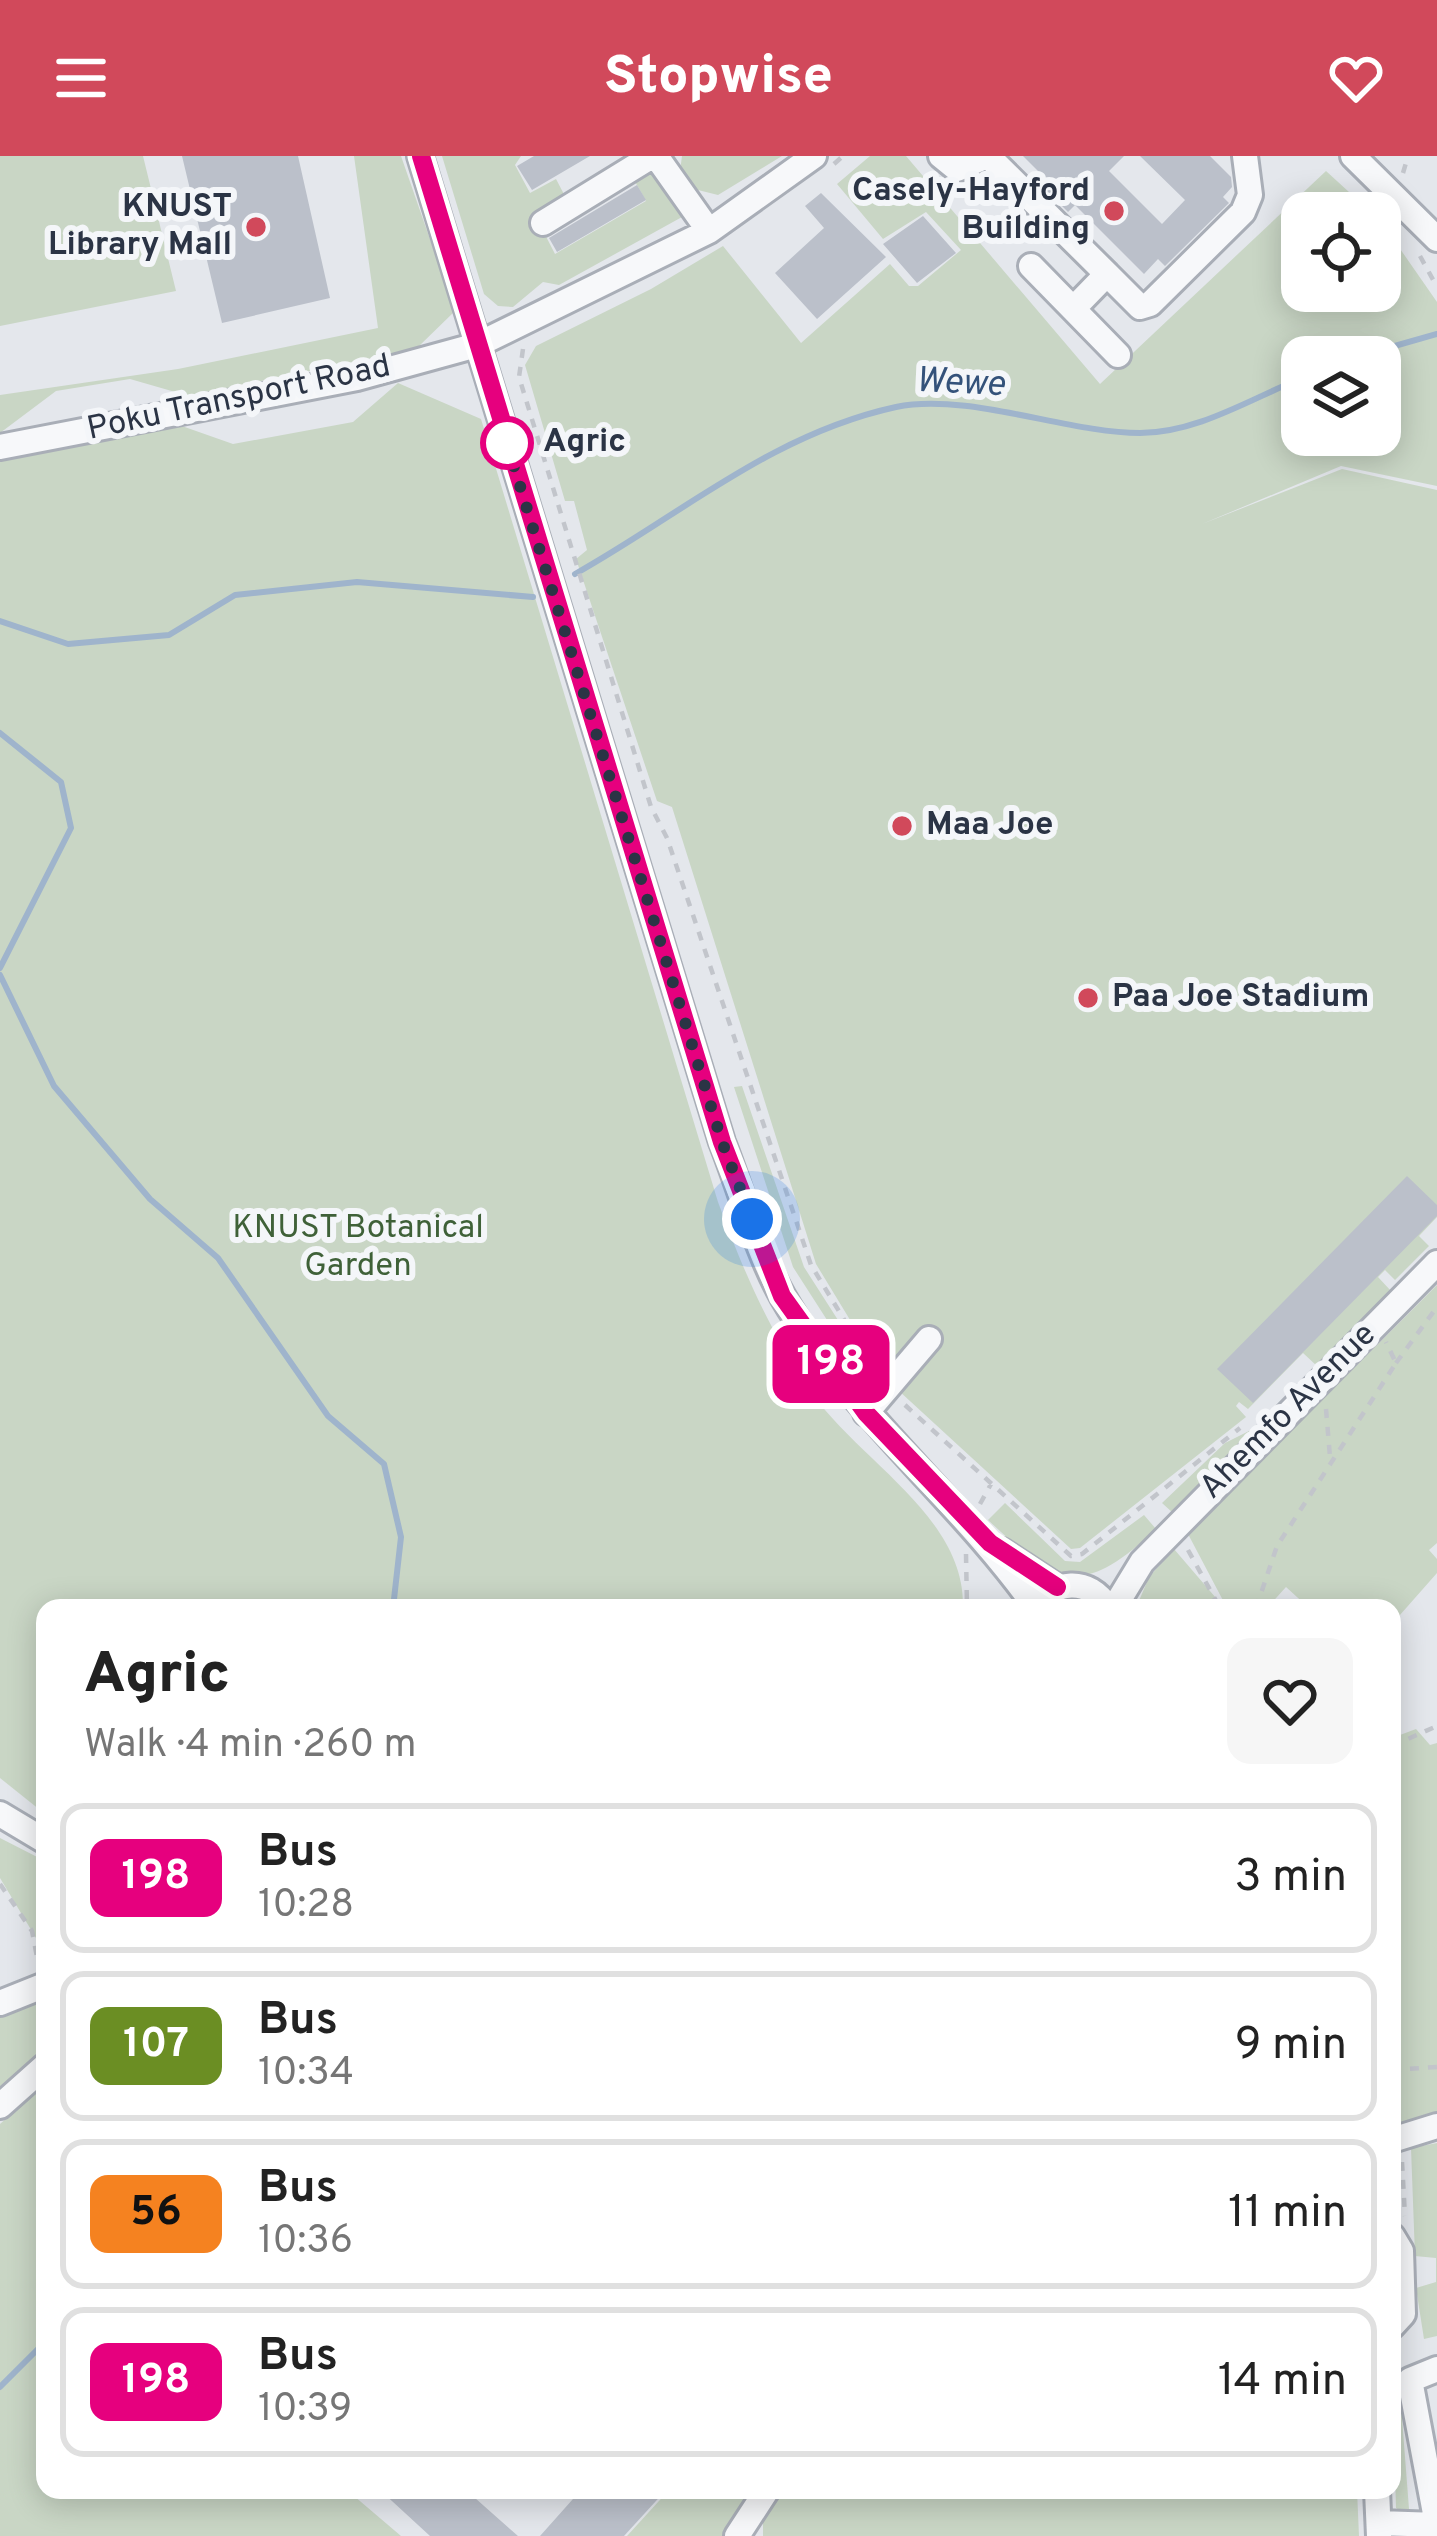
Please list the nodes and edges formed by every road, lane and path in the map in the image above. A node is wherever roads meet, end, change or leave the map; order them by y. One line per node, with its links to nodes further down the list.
1 (421, 156): 17 (street)
2 (654, 156): 10 (street); 11 (street)
3 (814, 156): 11 (street, Poku Transport Road)
4 (941, 156): 5 (street)
5 (987, 156): 14 (street)
6 (1245, 156): 14 (street)
7 (1353, 156): 12 (street)
8 (1408, 156): 9 (path)
9 (1403, 173)
10 (543, 223)
11 (709, 231): 16 (street, Poku Transport Road)
12 (1437, 238)
13 (1031, 266): 15 (street)
14 (1107, 274): 15 (street)
15 (1073, 309): 18 (street)
16 (521, 328): 17 (street, Poku Transport Road); 25 (path)
17 (477, 345): 19 (street, Poku Transport Road); 26 (street)
18 (1118, 355)
19 (0, 447)
20 (1437, 1263): 22 (street, Ahemfo Avenue)
21 (1437, 1307): 24 (path)
22 (1376, 1323): 24 (path); 28 (street, Ahemfo Avenue)
23 (929, 1339): 25 (street)
24 (1396, 1363): 36 (path)
25 (887, 1389): 26 (street); 27 (path)
26 (866, 1413): 29 (street)
27 (1249, 1424)
28 (1171, 1531): 34 (street, Ahemfo Avenue); 35 (path)
29 (990, 1543): 30 (street); 31 (street)
30 (1057, 1587): 32 (street); 33 (street)
31 (1028, 1599)
32 (1043, 1599)
33 (1095, 1599)
34 (1107, 1599)
35 (1215, 1599)
36 (1259, 1599)
37 (1437, 1726): 38 (path)
38 (1401, 1742)
39 (0, 1814): 40 (street)
40 (36, 1836)
41 (0, 1884): 42 (path)
42 (36, 1942)
43 (36, 1979): 44 (street)
44 (0, 2003)
45 (1437, 2067): 46 (path)
46 (1401, 2069)
47 (36, 2074): 48 (street)
48 (0, 2106)
49 (1437, 2126): 50 (street)
50 (1401, 2137)
51 (1401, 2251): 52 (street)
52 (1401, 2316)
53 (1437, 2369): 56 (street)
54 (761, 2499): 58 (street)
55 (1377, 2499): 57 (street)
56 (1437, 2524): 57 (street)
57 (1379, 2529)
58 (737, 2536)

